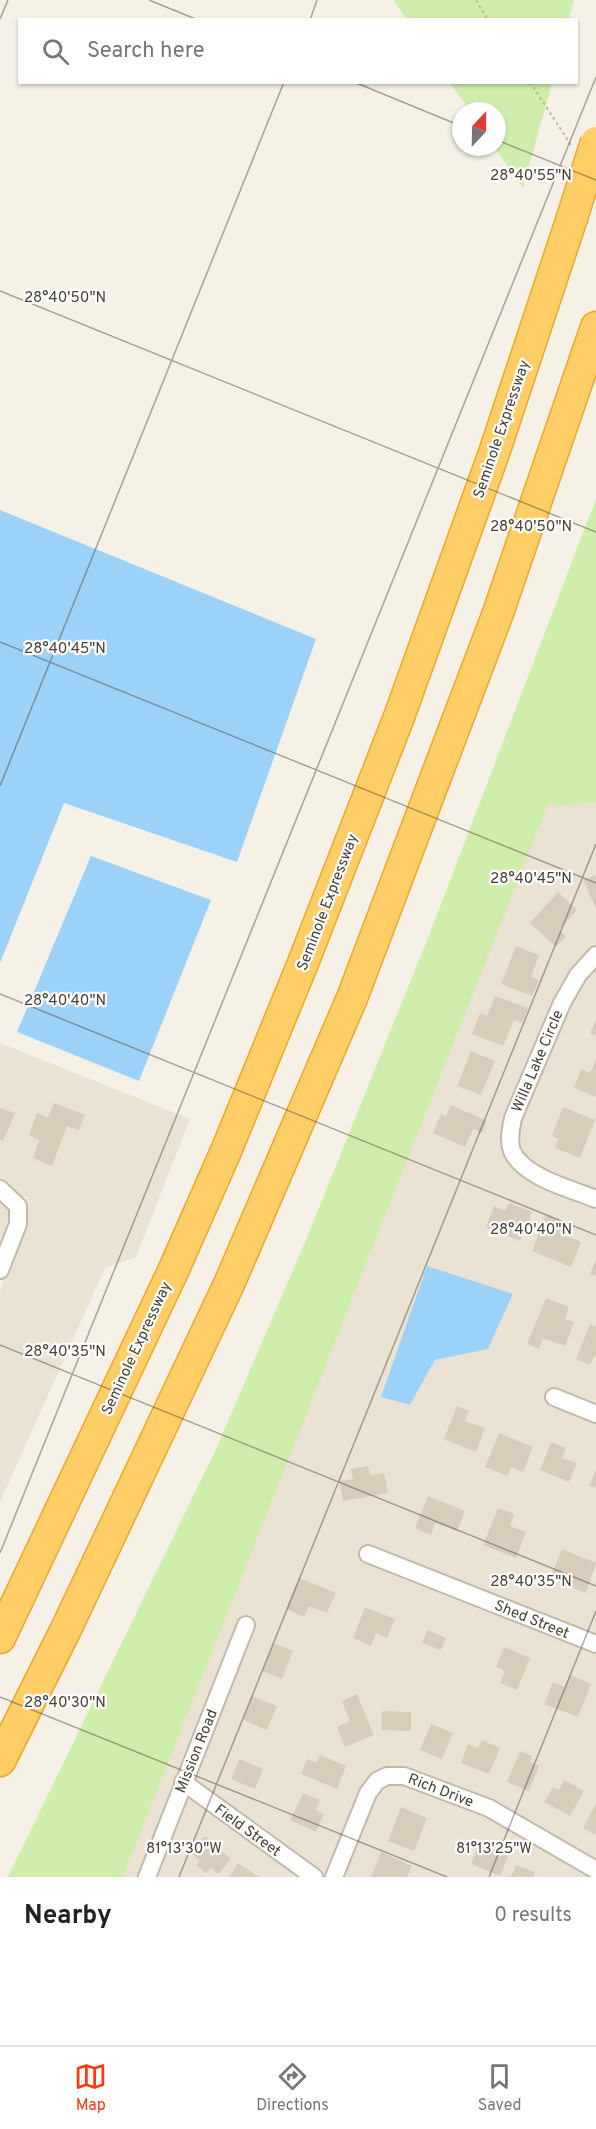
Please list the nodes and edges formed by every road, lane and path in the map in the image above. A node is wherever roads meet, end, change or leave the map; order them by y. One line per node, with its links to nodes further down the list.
1 (476, 0): 2 (path)
2 (487, 18)
3 (532, 84): 4 (path)
4 (584, 145): 14 (highway, Seminole Expressway, bridge)
5 (596, 327): 16 (highway)
6 (596, 955): 8 (street, Willa Lake Circle)
7 (0, 1189): 9 (street)
8 (596, 1199)
9 (0, 1270)
10 (554, 1397): 11 (street)
11 (596, 1414)
12 (368, 1554): 15 (street, Shed Street)
13 (246, 1625): 17 (street, Mission Road)
14 (0, 1638)
15 (596, 1644)
16 (0, 1761)
17 (183, 1782): 19 (street, Mission Road); 20 (street, Field Street)
18 (596, 1870): 21 (street, Rich Drive)
19 (147, 1877)
20 (314, 1877)
21 (334, 1877)

